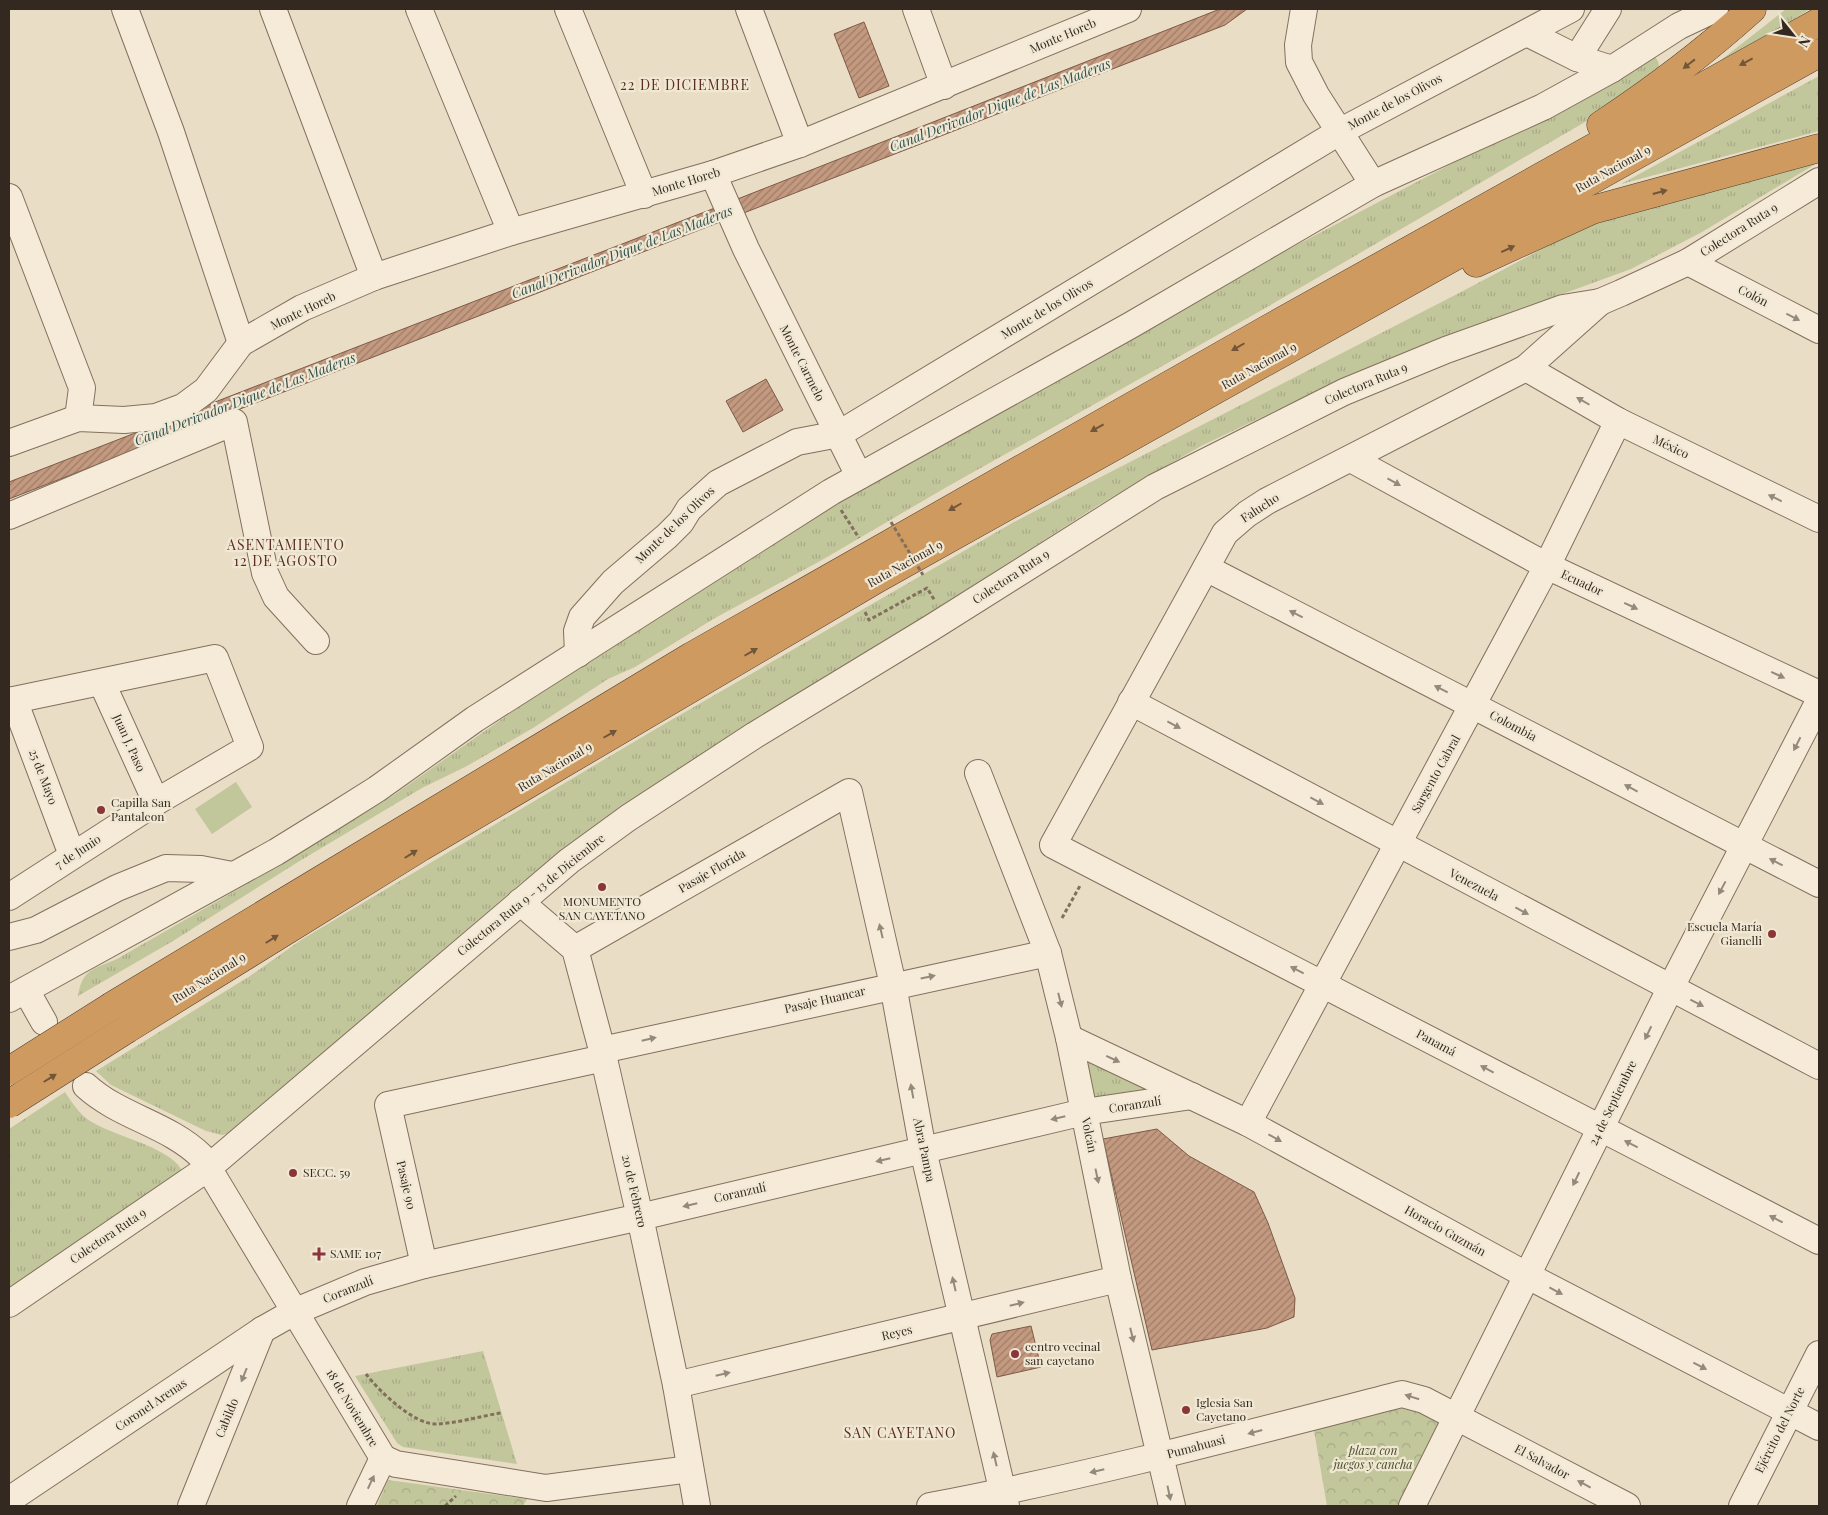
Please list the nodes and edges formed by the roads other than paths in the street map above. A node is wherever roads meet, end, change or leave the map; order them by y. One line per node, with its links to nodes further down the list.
1 (125, 9): 35 (street)
2 (273, 9): 30 (street)
3 (419, 9): 27 (street)
4 (568, 9): 25 (street)
5 (749, 9): 20 (street)
6 (916, 9): 18 (street)
7 (1304, 9): 19 (street)
8 (1571, 9): 14 (street, Monte de los Olivos)
9 (1608, 9): 16 (street)
10 (1713, 9): 17 (street)
11 (1752, 9): 32 (highway, one-way to 32)
12 (1119, 10): 18 (street, Monte Horeb)
13 (1819, 22): 32 (highway, Ruta Nacional 9, one-way to 32)
14 (1527, 33): 16 (street); 19 (street, Monte de los Olivos)
15 (1819, 53): 34 (highway, Ruta Nacional 9)
16 (1577, 58): 17 (street)
17 (1612, 69): 24 (street)
18 (944, 86): 20 (street, Monte Horeb)
19 (1338, 132): 24 (street); 39 (street, Monte de los Olivos)
20 (800, 144): 22 (street, Monte Horeb)
21 (1819, 148): 34 (highway, one-way to 21)
22 (713, 174): 25 (street, Monte Horeb); 39 (street, Monte Carmelo)
23 (1819, 181): 29 (street, Colectora Ruta 9)
24 (1373, 184): 42 (street)
25 (644, 195): 27 (street, Monte Horeb)
26 (9, 197): 28 (street)
27 (511, 232): 30 (street, Monte Horeb)
28 (18, 253): 37 (street)
29 (1688, 262): 31 (street, Colectora Ruta 9); 33 (street, Colón, one-way to 33)
30 (374, 277): 35 (street, Monte Horeb)
31 (1600, 302): 36 (street, Falucho); 47 (street, Colectora Ruta 9)
32 (1268, 329): 78 (highway, Ruta Nacional 9, one-way to 78, bridge)
33 (1819, 330)
34 (1304, 341): 81 (highway, Ruta Nacional 9, one-way to 34, bridge)
35 (241, 343): 37 (street)
36 (1526, 368): 38 (street, México, one-way to 36); 41 (street, Falucho)
37 (78, 418): 40 (street)
38 (1618, 422): 44 (street, México, one-way to 38); 45 (street, Sargento Cabral)
39 (839, 434): 42 (street, Monte Carmelo); 49 (street, Monte de los Olivos)
40 (9, 443)
41 (1352, 459): 45 (street, Ecuador, one-way to 45); 46 (street, Falucho)
42 (859, 476): 49 (street)
43 (9, 516): 48 (street)
44 (1819, 519)
45 (1547, 566): 51 (street, Ecuador, one-way to 51); 55 (street, Sargento Cabral)
46 (1206, 568): 54 (street, Falucho); 55 (street, Colombia, one-way to 46)
47 (931, 628): 66 (street, Colectora Ruta 9 - 13 de Diciembre)
48 (316, 641)
49 (578, 654): 63 (street)
50 (102, 683): 52 (street); 58 (street, Juan J. Paso); 58 (street, 7 de Junio)
51 (1819, 694)
52 (11, 700): 62 (street, 25 de Mayo)
53 (1819, 701): 61 (street, 24 de Septiembre, one-way to 61)
54 (1131, 702): 59 (street, Venezuela, one-way to 59); 60 (street, Falucho)
55 (1473, 705): 59 (street, Sargento Cabral); 61 (street, Colombia, one-way to 55)
56 (978, 773): 69 (street, Volcán)
57 (849, 792): 68 (street, Pasaje Florida); 71 (street, Abra Pampa, one-way to 57)
58 (156, 802): 62 (street, 7 de Junio)
59 (1397, 844): 70 (street, Sargento Cabral); 72 (street, Venezuela, one-way to 72)
60 (1053, 846): 70 (street, Panamá, one-way to 60)
61 (1744, 846): 64 (street, Colombia, one-way to 61); 72 (street, 24 de Septiembre, one-way to 72)
62 (72, 855): 65 (street, 7 de Junio)
63 (232, 875): 67 (street); 73 (street)
64 (1819, 884)
65 (9, 897)
66 (520, 902): 68 (street); 87 (street, Colectora Ruta 9 - 13 de Diciembre)
67 (9, 937)
68 (575, 949): 76 (street, 20 de Febrero)
69 (1048, 952): 71 (street, Pasaje Huancar, one-way to 69); 75 (street, Volcán, one-way to 75)
70 (1322, 983): 84 (street, Sargento Cabral); 85 (street, Panamá, one-way to 70)
71 (893, 985): 76 (street, Pasaje Huancar, one-way to 71); 86 (street, Abra Pampa, one-way to 71)
72 (1670, 989): 77 (street, Venezuela, one-way to 77); 85 (street, 24 de Septiembre, one-way to 85)
73 (18, 994): 74 (street)
74 (44, 1022)
75 (1069, 1038): 80 (street, Horacio Guzmán, one-way to 80); 83 (street, Volcán)
76 (603, 1054): 82 (street, Pasaje Huancar); 88 (street, 20 de Febrero)
77 (1819, 1066)
78 (9, 1071)
79 (86, 1086): 87 (street, 18 de Noviembre)
80 (1192, 1096): 83 (street, Coranzulí); 84 (street, Horacio Guzmán)
81 (9, 1104)
82 (388, 1105): 90 (street, Pasaje 90)
83 (1084, 1112): 86 (street, Coranzulí, one-way to 86); 92 (street, Volcán, one-way to 92)
84 (1248, 1123): 91 (street, Horacio Guzmán, one-way to 91)
85 (1600, 1128): 89 (street, Panamá, one-way to 85); 91 (street, 24 de Septiembre, one-way to 91)
86 (923, 1150): 88 (street, Coranzulí, one-way to 88); 95 (street, Abra Pampa, one-way to 86)
87 (208, 1168): 93 (street, Colectora Ruta 9); 94 (street, 18 de Noviembre)
88 (640, 1217): 90 (street, Coranzulí); 98 (street, 20 de Febrero)
89 (1819, 1241)
90 (424, 1265): 94 (street, Coranzulí)
91 (1528, 1276): 99 (street, Horacio Guzmán, one-way to 99); 100 (street, 24 de Septiembre)
92 (1118, 1279): 95 (street, Reyes, one-way to 92); 102 (street, Volcán, one-way to 102)
93 (9, 1304)
94 (294, 1312): 96 (street, Coronel Arenas); 103 (street, 18 de Noviembre)
95 (962, 1318): 98 (street, Reyes, one-way to 95); 107 (street, Abra Pampa, one-way to 95)
96 (262, 1330): 105 (street, Coronel Arenas); 110 (street, Cabildo, one-way to 110)
97 (1819, 1354): 99 (street, Ejército del Norte)
98 (676, 1385): 104 (street, 20 de Febrero)
99 (1790, 1412): 101 (street, Horacio Guzmán); 117 (street, Ejército del Norte)
100 (1456, 1417): 102 (street, Pumahuasi, one-way to 102); 115 (street, 24 de Septiembre); 116 (street, El Salvador, one-way to 100)
101 (1819, 1427)
102 (1161, 1456): 107 (street, Pumahuasi, one-way to 107); 114 (street, Volcán, one-way to 114)
103 (382, 1458): 106 (street, 18 de Noviembre); 111 (street, one-way to 103)
104 (690, 1470): 106 (street, 18 de Noviembre); 112 (street, 20 de Febrero)
105 (50, 1474): 108 (street, Coronel Arenas); 109 (street)
106 (542, 1497)
107 (1005, 1499): 113 (street, Pumahuasi)
108 (9, 1500)
109 (35, 1506)
110 (192, 1506)
111 (360, 1506)
112 (697, 1506)
113 (930, 1506)
114 (1172, 1506)
115 (1412, 1506)
116 (1627, 1506)
117 (1742, 1506)

